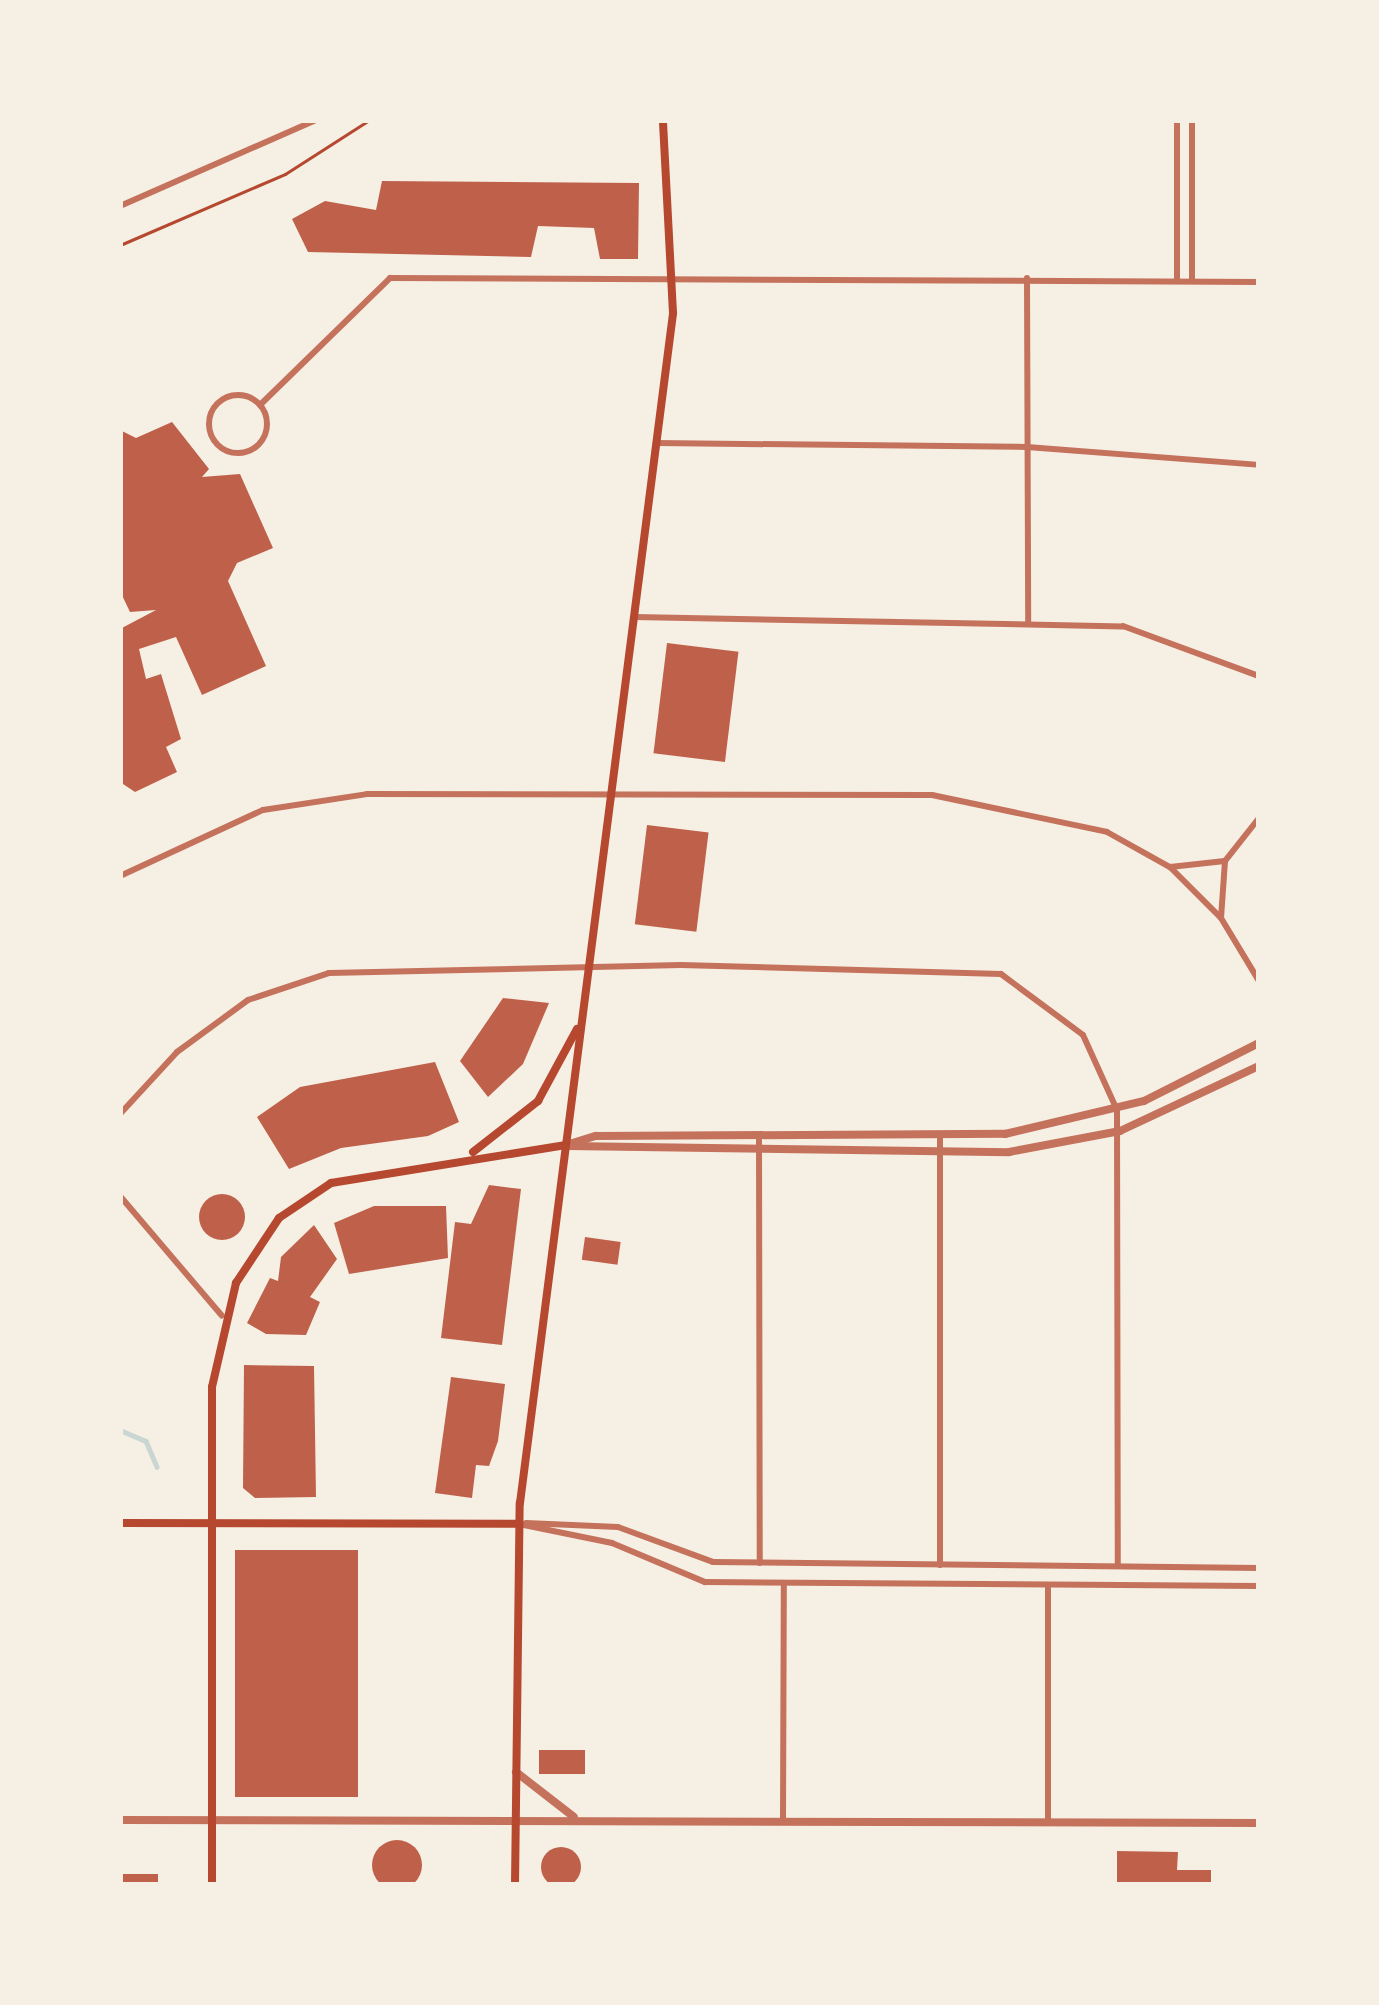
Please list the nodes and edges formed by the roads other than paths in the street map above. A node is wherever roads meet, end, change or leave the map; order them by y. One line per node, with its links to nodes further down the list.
1 (316, 120): 7 (street)
2 (663, 120): 8 (main road)
3 (1177, 120): 6 (street)
4 (1192, 120): 5 (street)
5 (1192, 132): 6 (street); 11 (street)
6 (1177, 134): 10 (street)
7 (120, 206)
8 (674, 274): 9 (street); 13 (street); 14 (main road)
9 (1027, 278): 10 (street); 15 (street)
10 (1177, 280): 11 (street)
11 (1192, 281): 12 (street)
12 (1259, 282)
13 (260, 405): 13 (street)
14 (656, 443): 15 (street); 17 (main road)
15 (1027, 447): 16 (street); 18 (street)
16 (1259, 465)
17 (634, 617): 18 (street); 20 (main road)
18 (1028, 621): 19 (street)
19 (1259, 676)
20 (612, 791): 23 (street); 24 (street); 26 (main road)
21 (1259, 818): 22 (street)
22 (1225, 861): 23 (street); 25 (street)
23 (1170, 867): 25 (street)
24 (120, 876)
25 (1221, 919): 27 (street)
26 (588, 965): 28 (main road); 31 (street); 32 (street)
27 (1259, 982)
28 (582, 1016): 36 (main road); 39 (main road)
29 (1259, 1043): 31 (street)
30 (1259, 1066): 33 (street)
31 (1117, 1110): 33 (street); 35 (street)
32 (120, 1114)
33 (1120, 1132): 38 (street); 47 (street)
34 (760, 1136): 35 (street); 36 (street); 37 (street)
35 (940, 1137): 38 (street)
36 (566, 1145): 37 (street); 39 (main road); 44 (main road)
37 (759, 1154): 38 (street); 45 (street)
38 (940, 1156): 46 (street)
39 (466, 1157): 41 (main road)
40 (120, 1196): 41 (street)
41 (223, 1316): 43 (main road)
42 (120, 1523): 43 (main road)
43 (212, 1524): 44 (main road); 53 (main road)
44 (519, 1524): 45 (street); 49 (street); 52 (main road)
45 (760, 1563): 46 (street)
46 (940, 1565): 47 (street)
47 (1118, 1566): 48 (street)
48 (1259, 1568)
49 (784, 1584): 50 (street); 57 (street)
50 (1048, 1585): 51 (street); 58 (street)
51 (1259, 1586)
52 (515, 1772): 55 (main road); 56 (street)
53 (212, 1819): 54 (street); 55 (street); 60 (main road)
54 (120, 1820)
55 (515, 1820): 56 (street); 61 (main road)
56 (581, 1820): 57 (street)
57 (783, 1821): 58 (street)
58 (1048, 1822): 59 (street)
59 (1259, 1823)
60 (212, 1885)
61 (515, 1885)

